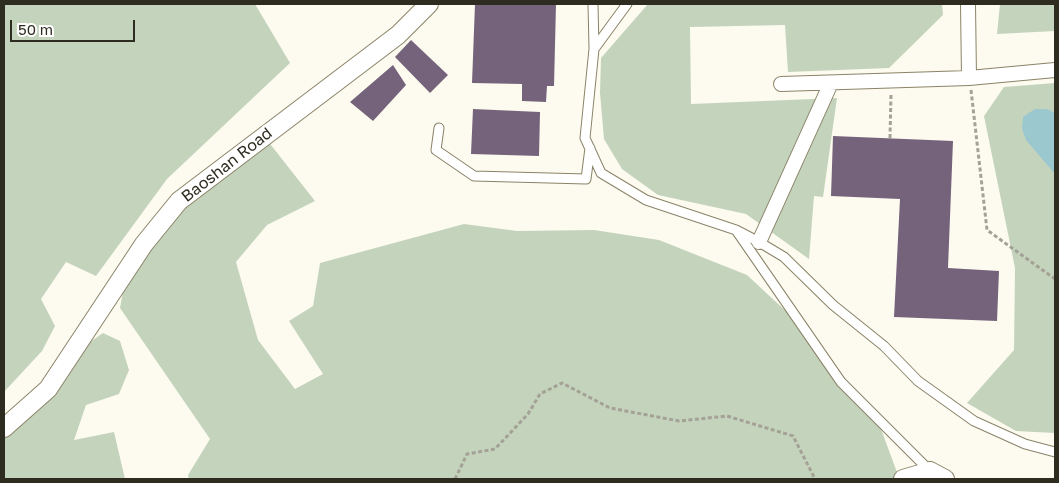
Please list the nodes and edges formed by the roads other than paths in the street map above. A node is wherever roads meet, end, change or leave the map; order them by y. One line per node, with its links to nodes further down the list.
1 (429, 4): 14 (street, Baoshan Road)
2 (593, 4): 5 (lane)
3 (627, 4): 5 (lane)
4 (968, 4): 7 (street)
5 (594, 49): 11 (lane)
6 (1055, 70): 7 (street)
7 (969, 78): 8 (street)
8 (831, 83): 9 (street); 13 (street)
9 (781, 84)
10 (438, 128): 11 (lane)
11 (590, 148): 12 (lane)
12 (736, 230): 13 (lane); 16 (lane)
13 (759, 242): 15 (lane)
14 (4, 428)
15 (1055, 452)
16 (934, 476): 17 (street)
17 (903, 479)

